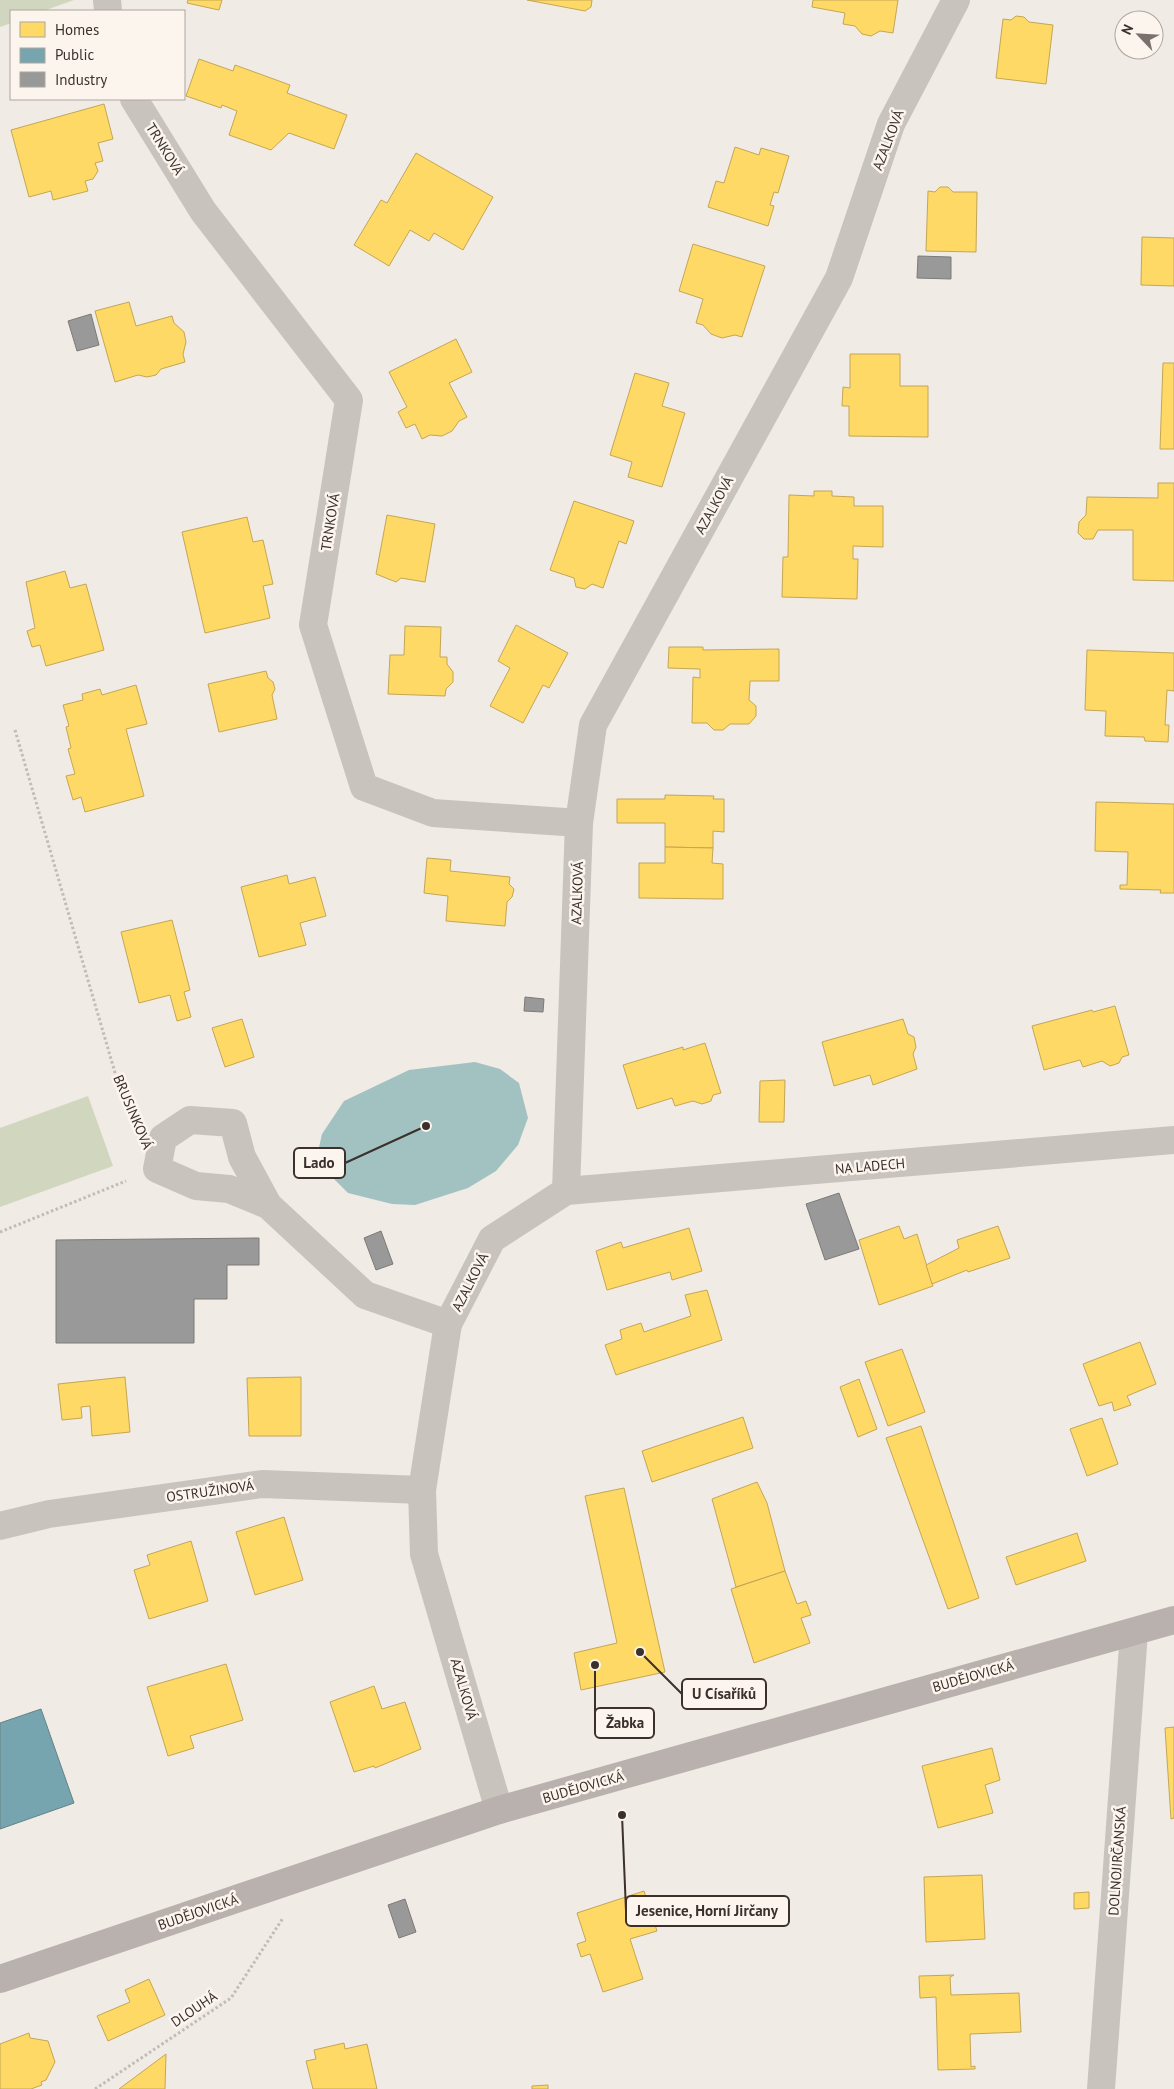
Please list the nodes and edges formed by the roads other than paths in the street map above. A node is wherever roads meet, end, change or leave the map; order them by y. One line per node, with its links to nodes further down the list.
1 (956, 0): 3 (street, AZALKOVÁ)
2 (135, 100): 3 (street, TRNKOVÁ)
3 (579, 823): 5 (street, AZALKOVÁ)
4 (1174, 1140): 5 (street, NA LADECH)
5 (566, 1191): 7 (street, AZALKOVÁ)
6 (268, 1205): 6 (street); 7 (street)
7 (448, 1324): 8 (street, AZALKOVÁ)
8 (422, 1490): 9 (street, OSTRUŽINOVÁ); 12 (street, AZALKOVÁ)
9 (0, 1526)
10 (1174, 1620): 11 (main road, BUDĚJOVICKÁ)
11 (1134, 1632): 12 (main road, BUDĚJOVICKÁ); 14 (street, DOLNOJIRČANSKÁ)
12 (499, 1810): 13 (main road, BUDĚJOVICKÁ)
13 (0, 1979)
14 (1101, 2089)

